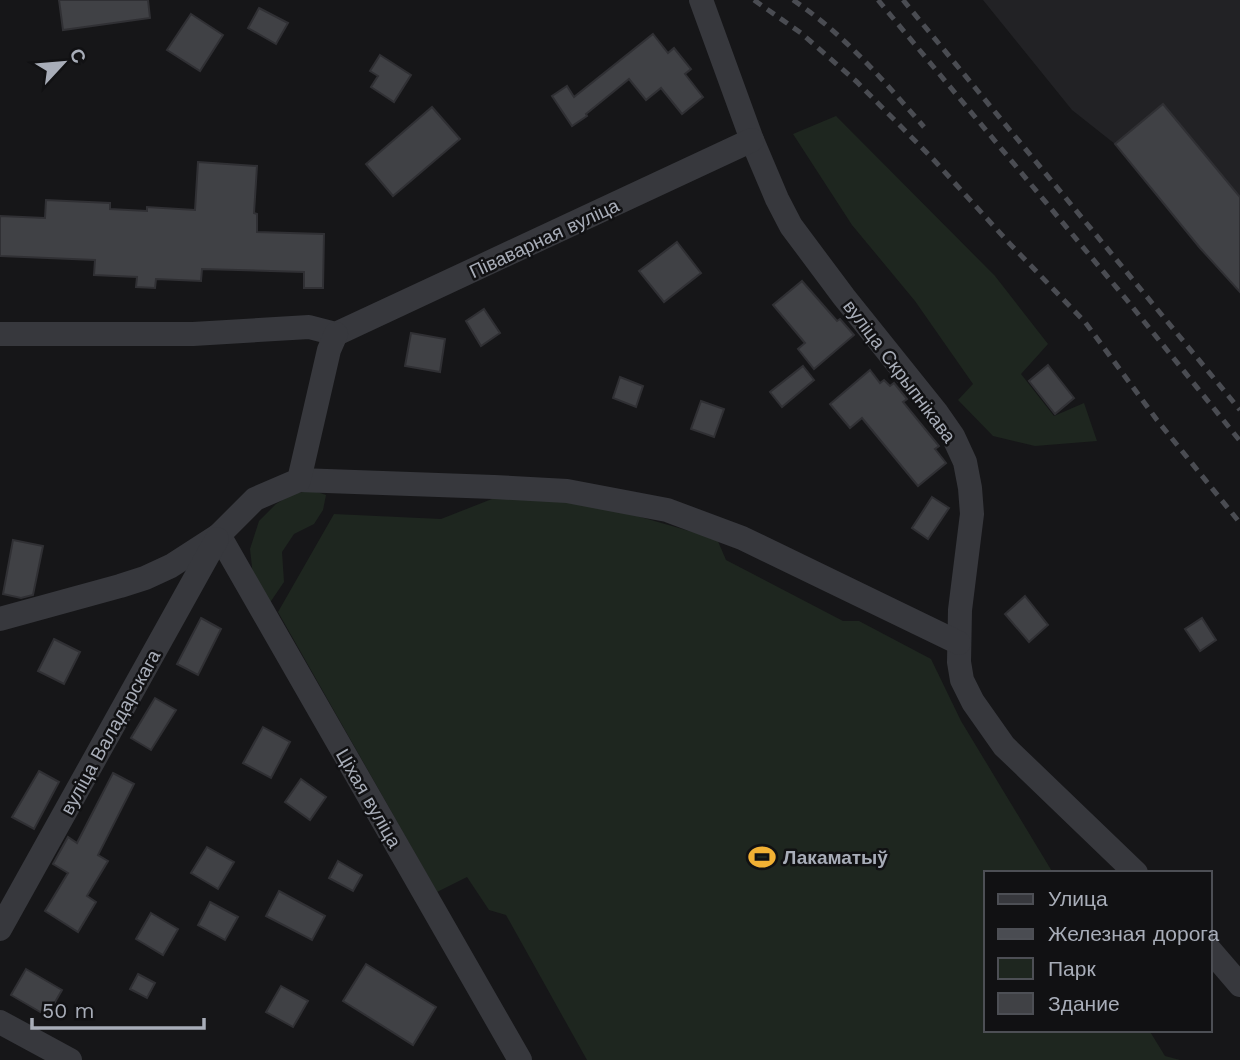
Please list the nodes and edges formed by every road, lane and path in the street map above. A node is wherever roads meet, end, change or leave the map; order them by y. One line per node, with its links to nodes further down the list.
1 (701, 0): 2 (street, вуліца Скрыпнікава)
2 (752, 140): 4 (street, Піваварная вуліца); 8 (street, вуліца Скрыпнікава)
3 (0, 334): 4 (street)
4 (336, 334): 5 (street)
5 (299, 480): 6 (street); 8 (street)
6 (219, 535): 7 (street); 10 (street, вуліца Валадарскага); 15 (street, Ціхая вуліца)
7 (0, 619)
8 (959, 643): 9 (street, вуліца Скрыпнікава)
9 (1134, 871)
10 (0, 929)
11 (1212, 952): 12 (street)
12 (1240, 985)
13 (0, 1022): 14 (street)
14 (70, 1060)
15 (520, 1060)

